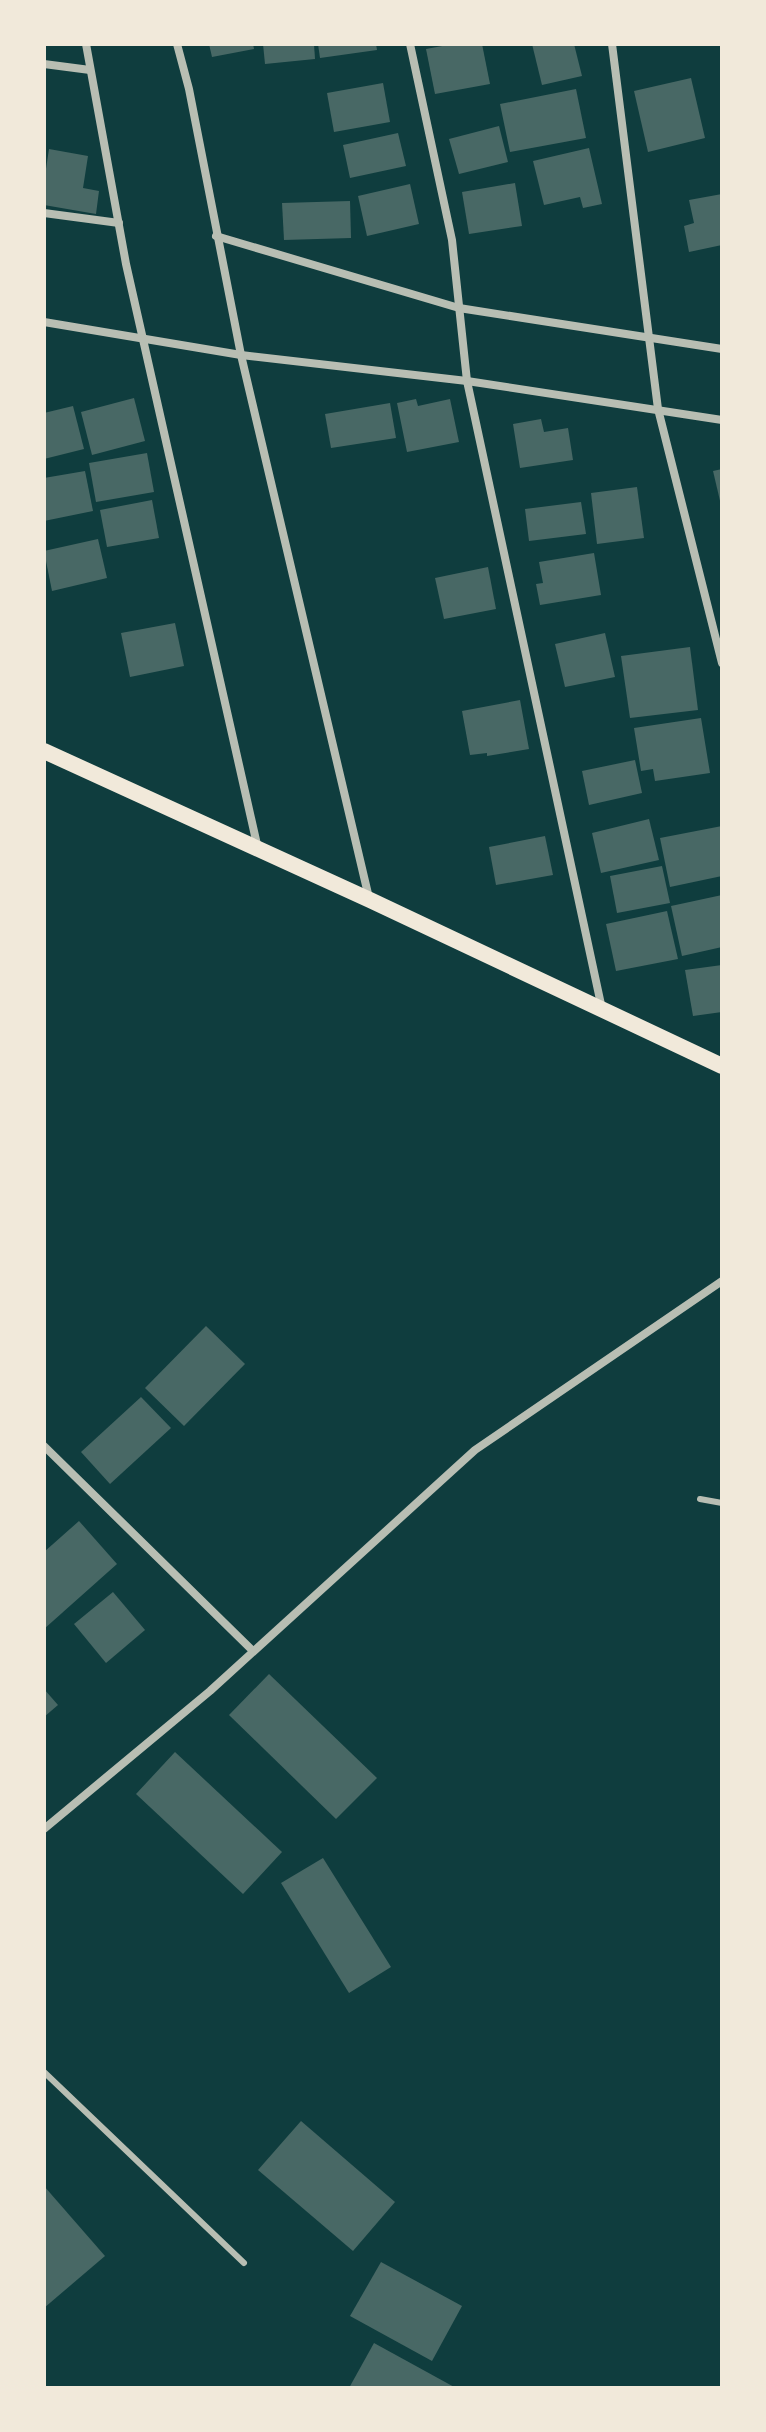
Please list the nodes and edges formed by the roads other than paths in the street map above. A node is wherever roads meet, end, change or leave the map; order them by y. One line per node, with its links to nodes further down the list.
1 (86, 44): 6 (street)
2 (177, 44): 9 (street)
3 (410, 44): 10 (street)
4 (612, 44): 13 (street)
5 (44, 64): 6 (street)
6 (90, 70): 8 (street)
7 (44, 213): 8 (street)
8 (119, 223): 12 (street)
9 (216, 236): 10 (street); 15 (street)
10 (459, 308): 13 (street); 16 (street)
11 (44, 322): 12 (street)
12 (143, 339): 15 (street); 21 (street)
13 (649, 339): 14 (street); 17 (street)
14 (722, 349)
15 (241, 355): 16 (street); 22 (street)
16 (467, 381): 17 (street); 23 (street)
17 (658, 409): 18 (street); 19 (street)
18 (722, 420)
19 (722, 663)
20 (44, 751): 21 (main road)
21 (258, 850): 22 (main road)
22 (370, 900): 23 (main road)
23 (603, 1010): 24 (main road)
24 (722, 1066)
25 (722, 1281): 29 (street)
26 (44, 1446): 29 (street)
27 (700, 1499): 28 (lane)
28 (722, 1503)
29 (253, 1651): 30 (street)
30 (44, 1829)
31 (44, 2072): 32 (lane)
32 (244, 2263)

